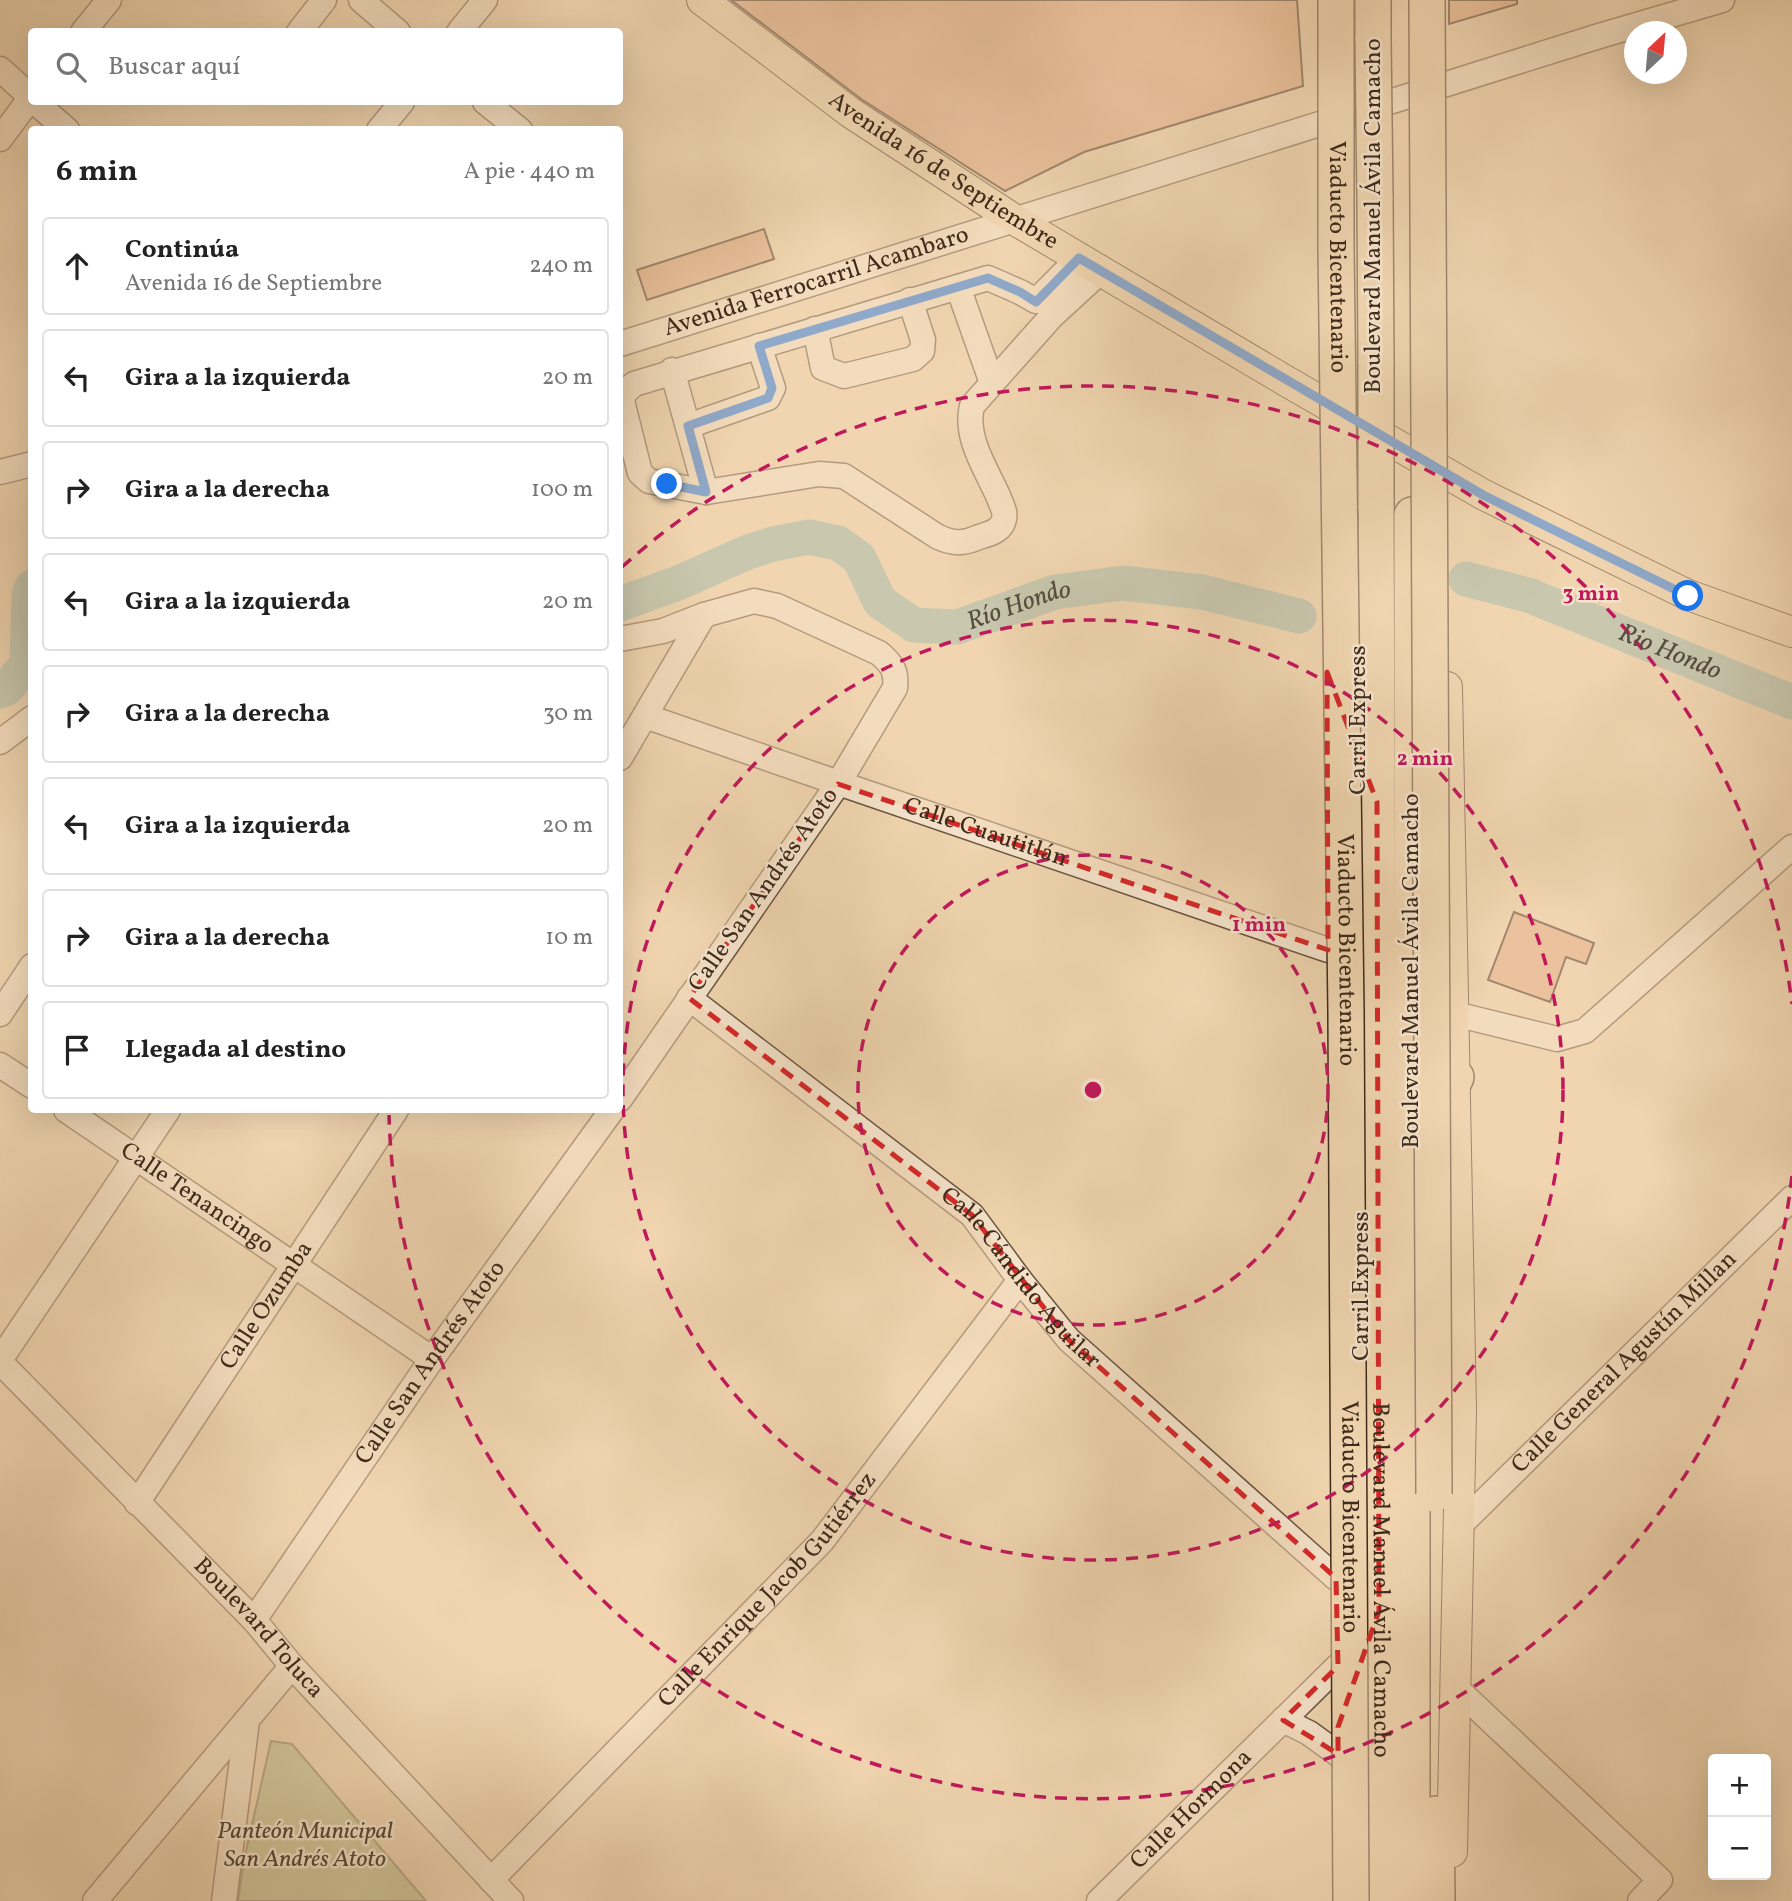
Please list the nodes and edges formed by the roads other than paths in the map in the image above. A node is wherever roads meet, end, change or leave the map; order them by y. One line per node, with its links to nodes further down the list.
1 (109, 0): 13 (street)
2 (324, 0): 14 (street)
3 (361, 0): 15 (street)
4 (485, 0): 16 (street)
5 (702, 0): 30 (main road, Avenida 16 de Septiembre)
6 (1324, 0): 17 (main road)
7 (1336, 0): 98 (highway, Viaducto Bicentenario, bridge)
8 (1355, 0): 99 (highway, Carril Express)
9 (1373, 0): 59 (highway, Boulevard Manuel Ávila Camacho, bridge)
10 (1412, 0): 75 (highway, Boulevard Manuel Ávila Camacho)
11 (1723, 0): 30 (street, Avenida Ferrocarril Acambaro)
12 (1436, 9): 102 (highway, bridge)
13 (86, 28)
14 (302, 28)
15 (393, 28)
16 (462, 28)
17 (1324, 55)
18 (0, 69): 19 (street)
19 (28, 94)
20 (28, 103): 27 (street)
21 (40, 105): 24 (street)
22 (400, 105): 25 (street)
23 (489, 105): 26 (street)
24 (63, 126)
25 (382, 126)
26 (515, 126)
27 (0, 139)
28 (1441, 169): 41 (main road)
29 (1324, 195): 38 (main road)
30 (1015, 220): 31 (main road, Avenida 16 de Septiembre); 36 (street, Avenida Ferrocarril Acambaro)
31 (1090, 265): 34 (street); 51 (main road, Avenida 16 de Septiembre)
32 (958, 287): 33 (street); 34 (street); 40 (street)
33 (910, 300): 35 (street); 35 (street)
34 (1044, 309): 40 (street)
35 (815, 329): 37 (street)
36 (623, 343)
37 (759, 346): 39 (street); 44 (street)
38 (1325, 364)
39 (673, 370): 42 (street); 44 (street)
40 (992, 383): 47 (street)
41 (1443, 391)
42 (623, 398)
43 (623, 405): 47 (street)
44 (688, 426): 47 (street)
45 (28, 465): 46 (street)
46 (0, 472)
47 (706, 492)
48 (1443, 496): 65 (main road)
49 (1327, 497): 53 (main road)
50 (704, 615): 52 (street); 54 (street); 58 (street, Calle San Andrés Atoto)
51 (1792, 632)
52 (623, 638)
53 (1327, 668): 59 (highway); 61 (main road)
54 (645, 716): 57 (street); 58 (street, Calle Cuautitlán)
55 (28, 721): 56 (street)
56 (0, 742)
57 (623, 753)
58 (838, 784): 61 (street, Calle Cuautitlán); 63 (street, Calle San Andrés Atoto)
59 (1377, 802): 84 (highway, Boulevard Manuel Ávila Camacho)
60 (1792, 847): 65 (street)
61 (1328, 950): 83 (main road)
62 (28, 972): 64 (street)
63 (689, 998): 69 (street, Calle San Andrés Atoto); 78 (street, Calle Cándido Aguilar)
64 (0, 1014)
65 (1455, 1014): 67 (main road)
66 (0, 1065): 68 (street)
67 (1456, 1077): 75 (highway); 82 (main road)
68 (28, 1083)
69 (623, 1094)
70 (70, 1113): 74 (street, Calle Tenancingo)
71 (166, 1113): 74 (street)
72 (394, 1113): 77 (street, Calle Ozumba)
73 (609, 1113): 79 (street, Calle San Andrés Atoto)
74 (136, 1157): 77 (street, Calle Tenancingo); 80 (street)
75 (1412, 1172): 101 (highway, Boulevard Manuel Ávila Camacho)
76 (1792, 1198): 82 (street, Calle General Agustín Millan)
77 (293, 1266): 79 (street, Calle Tenancingo); 81 (street, Calle Ozumba)
78 (1020, 1280): 83 (street, Calle Cándido Aguilar); 92 (street, Calle Enrique Jacob Gutiérrez)
79 (432, 1359): 85 (street, Calle San Andrés Atoto)
80 (0, 1361): 81 (street, Boulevard Toluca)
81 (137, 1503): 85 (street, Boulevard Toluca)
82 (1458, 1527): 88 (main road)
83 (1336, 1578): 87 (main road)
84 (1379, 1611): 91 (highway); 100 (highway, Boulevard Manuel Ávila Camacho)
85 (254, 1620): 86 (street, Boulevard Toluca)
86 (292, 1666): 90 (street); 92 (street, Boulevard Toluca)
87 (1338, 1666): 89 (street, Calle Hormona); 91 (main road)
88 (1455, 1687): 103 (main road); 104 (street)
89 (1283, 1720): 91 (street); 96 (street, Calle Hormona)
90 (247, 1721): 93 (street); 94 (street)
91 (1338, 1740): 97 (main road)
92 (491, 1880): 95 (street, Boulevard Toluca)
93 (95, 1901)
94 (224, 1901)
95 (511, 1901)
96 (1099, 1901)
97 (1338, 1901)
98 (1350, 1901)
99 (1367, 1901)
100 (1381, 1901)
101 (1412, 1901)
102 (1437, 1901)
103 (1452, 1901)
104 (1640, 1901)

